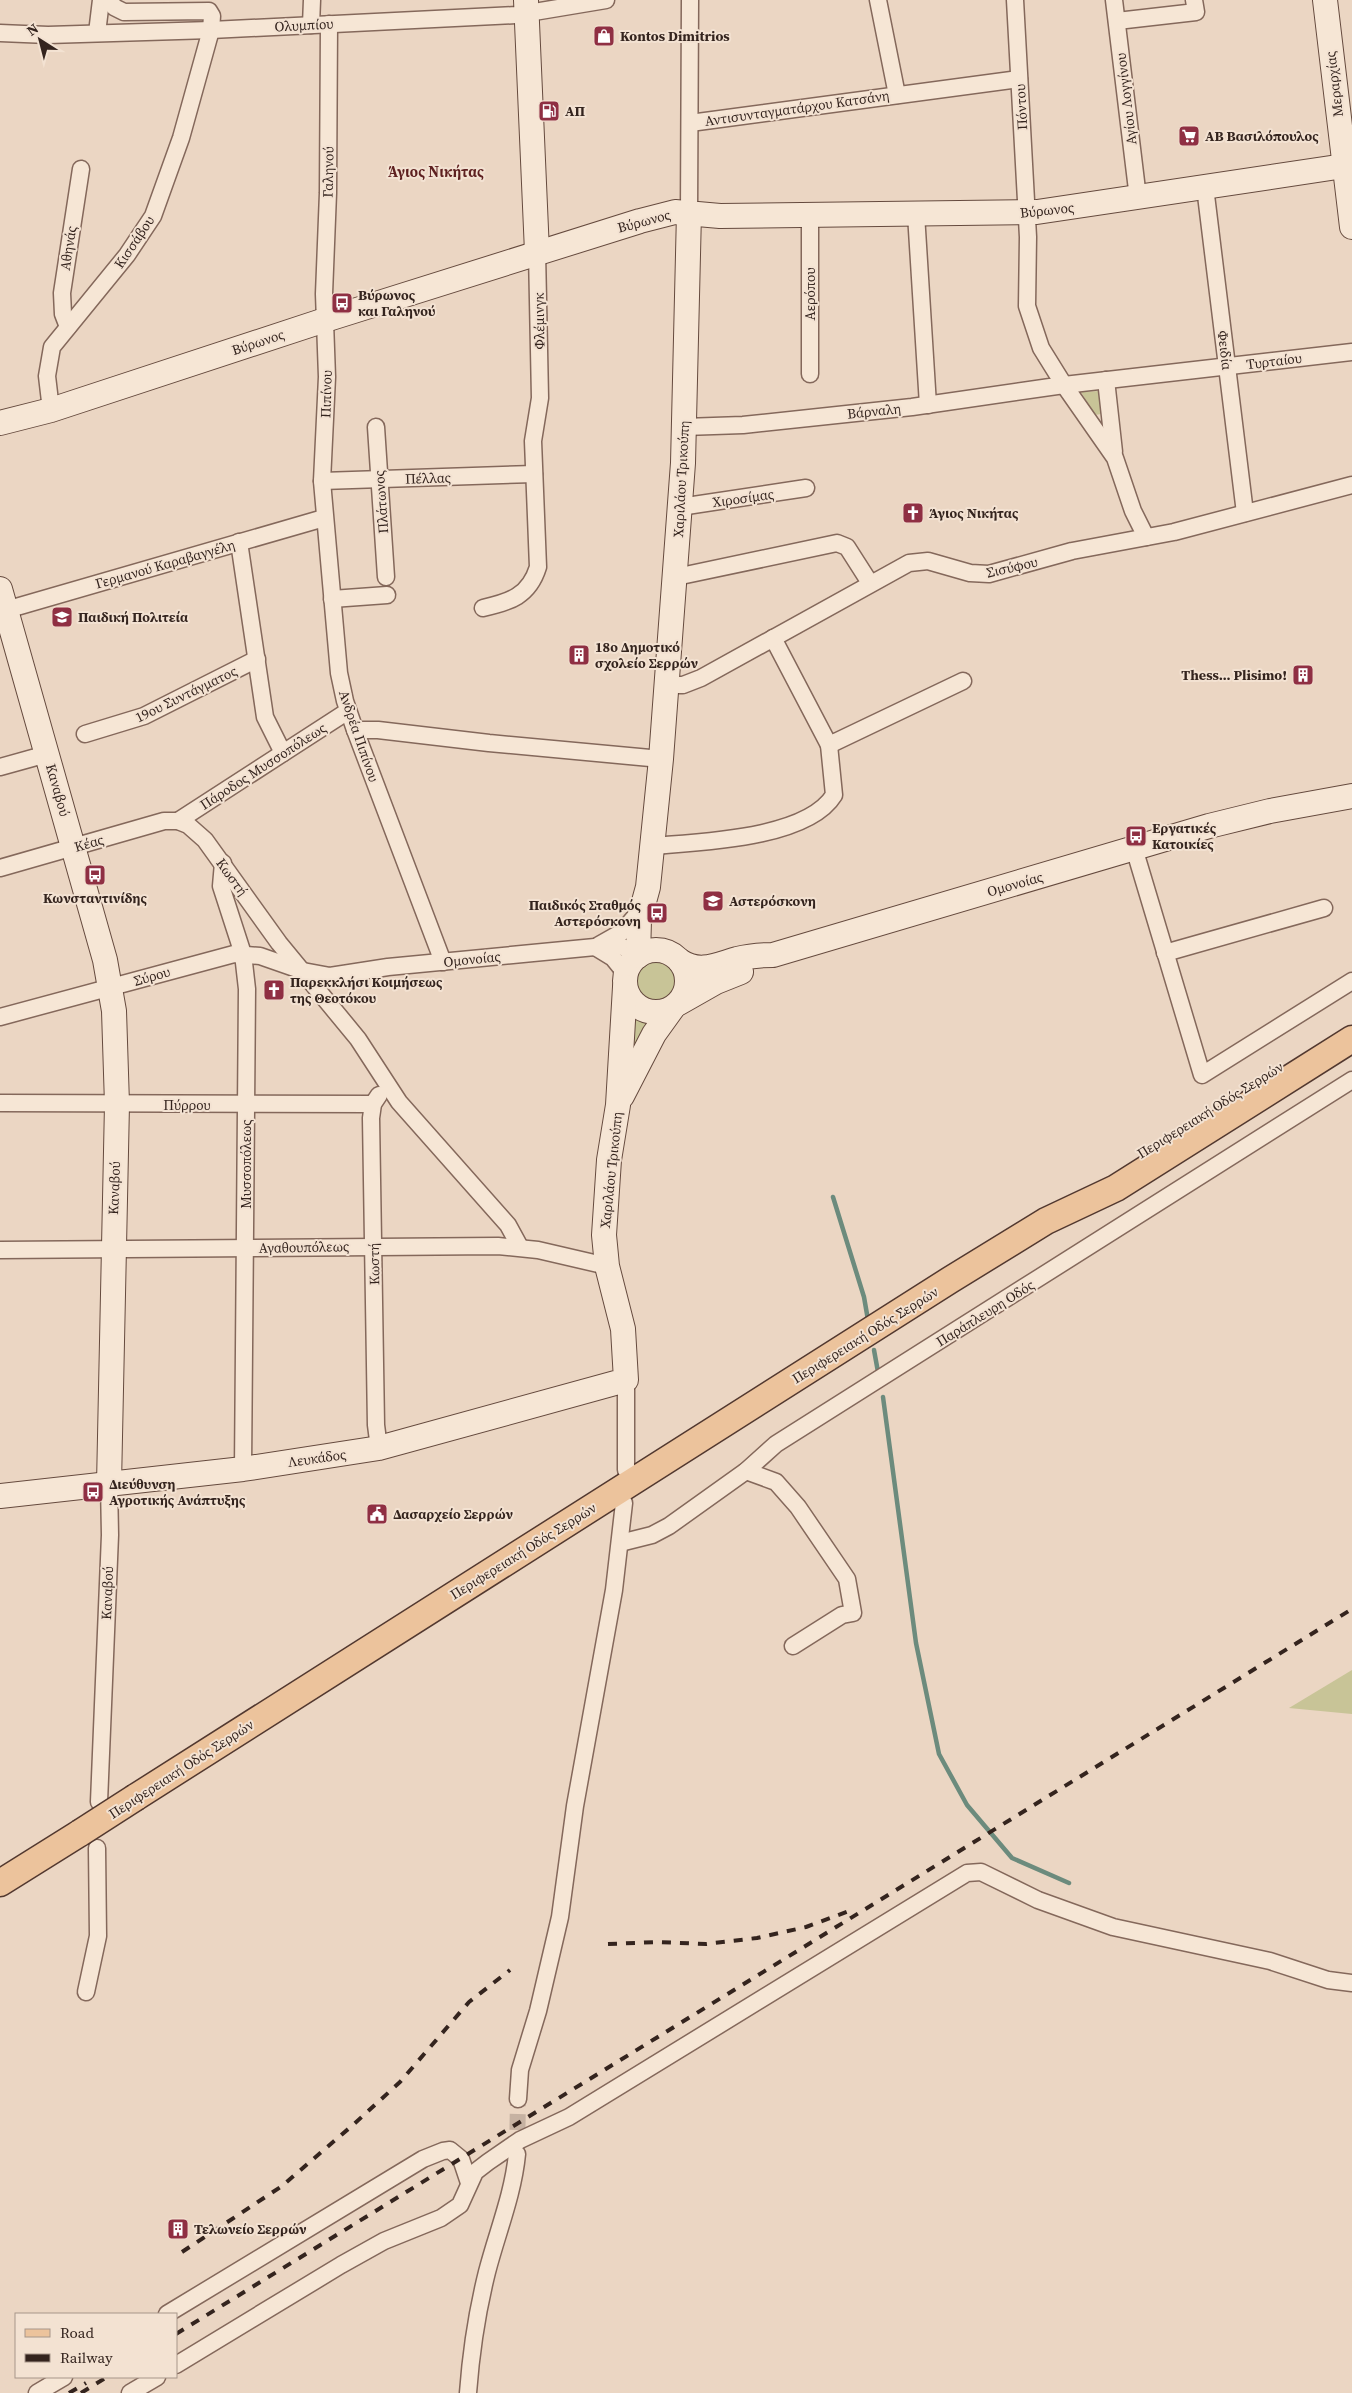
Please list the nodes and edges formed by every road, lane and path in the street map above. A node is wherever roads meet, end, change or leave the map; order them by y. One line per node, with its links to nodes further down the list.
1 (101, 0): 17 (street)
2 (110, 0): 15 (street)
3 (312, 0): 14 (street)
4 (606, 0): 11 (street, Ολυμπίου)
5 (690, 0): 20 (street, Χαριλάου Τρικούπη)
6 (878, 0): 19 (street, Αντισυνταγματάρχου Κατσάνη)
7 (1015, 0): 18 (street, Πόντου)
8 (1114, 0): 12 (street, Αγίου Λογγίνου)
9 (1194, 0): 12 (street)
10 (1325, 0): 21 (street, Μεραρχίας)
11 (526, 7): 13 (street, Ολυμπίου); 30 (street, Φλέμινγκ)
12 (1117, 21): 24 (street, Αγίου Λογγίνου)
13 (329, 24): 14 (street, Ολυμπίου); 31 (street, Γαληνού)
14 (311, 25): 15 (street, Ολυμπίου)
15 (211, 30): 17 (street, Ολυμπίου); 32 (street, Κισσάβου)
16 (0, 33): 17 (street, Ολυμπίου)
17 (97, 33)
18 (1019, 79): 19 (street); 26 (street, Πόντου)
19 (897, 94): 20 (street, Αντισυνταγματάρχου Κατσάνη)
20 (690, 123): 25 (street, Χαριλάου Τρικούπη)
21 (1344, 166): 23 (street, Βύρωνος); 29 (street, Μεραρχίας)
22 (81, 169): 32 (street, Αθηνάς)
23 (1205, 187): 24 (street, Βύρωνος); 34 (street, Φειδία)
24 (1138, 198): 26 (street, Βύρωνος)
25 (689, 213): 27 (street, Βύρωνος); 30 (street, Βύρωνος); 42 (street, Χαριλάου Τρικούπη)
26 (1026, 213): 28 (street, Βύρωνος); 37 (street)
27 (810, 214): 28 (street, Βύρωνος); 35 (street, Αερόπου)
28 (916, 214): 38 (street)
29 (1352, 227)
30 (537, 252): 31 (street, Βύρωνος); 44 (street, Φλέμινγκ)
31 (325, 320): 39 (street, Βύρωνος); 45 (street, Πιπίνου)
32 (68, 327): 39 (street, Κισσάβου)
33 (1352, 352): 34 (street, Τυρταίου)
34 (1227, 366): 36 (street, Τυρταίου); 50 (street, Φειδία)
35 (810, 374)
36 (1106, 380): 37 (street, Τυρταίου); 43 (street)
37 (1064, 385): 38 (street, Βάρναλη); 43 (street)
38 (928, 405): 42 (street, Βάρναλη)
39 (51, 410): 40 (street, Βύρωνος)
40 (0, 423)
41 (376, 426): 46 (street, Πλάτωνος)
42 (684, 427): 49 (street, Χαριλάου Τρικούπη)
43 (1115, 458): 52 (street)
44 (534, 474): 46 (street, Πέλλας); 59 (street, Φλέμινγκ)
45 (322, 475): 46 (street, Πέλλας); 51 (street, Ανδρέα Πιπίνου)
46 (379, 480): 54 (street, Πλάτωνος)
47 (1352, 485): 50 (street, Σισύφου)
48 (806, 488): 49 (street, Χιροσίμας)
49 (680, 507): 55 (street, Χαριλάου Τρικούπη)
50 (1245, 513): 52 (street, Σισύφου)
51 (324, 518): 53 (street, Γερμανού Καραβαγγέλη); 58 (street, Ανδρέα Πιπίνου)
52 (1146, 537): 56 (street, Σισύφου)
53 (239, 542): 60 (street, Γερμανού Καραβαγγέλη); 62 (street)
54 (386, 577)
55 (676, 577): 56 (street); 64 (street, Χαριλάου Τρικούπη)
56 (870, 583): 61 (street, Σισύφου)
57 (387, 595): 58 (street)
58 (332, 599): 65 (street, Ανδρέα Πιπίνου)
59 (483, 608)
60 (5, 614): 70 (street, Καναβού)
61 (773, 638): 64 (street, Σισύφου); 68 (street)
62 (257, 659): 67 (street, 19ου Συντάγματος); 69 (street)
63 (963, 681): 68 (street)
64 (666, 685): 71 (street, Χαριλάου Τρικούπη)
65 (348, 711): 66 (street, Ανδρέα Πιπίνου); 69 (street, Πάροδος Μυσσοπόλεως)
66 (355, 730): 71 (street); 88 (street, Ανδρέα Πιπίνου)
67 (85, 734)
68 (829, 745): 75 (street)
69 (283, 753): 74 (street, Πάροδος Μυσσοπόλεως)
70 (47, 754): 72 (street); 76 (street, Καναβού)
71 (661, 759): 75 (street, Χαριλάου Τρικούπη)
72 (0, 767)
73 (1352, 796): 77 (street, Ομονοίας)
74 (178, 821): 76 (street, Κέας); 78 (street, Κωστή)
75 (652, 846): 80 (street, Χαριλάου Τρικούπη)
76 (74, 848): 79 (street, Κέας); 92 (street, Καναβού)
77 (1134, 848): 84 (street); 86 (street, Ομονοίας)
78 (223, 863): 85 (street, Μυσσοπόλεως); 90 (street, Κωστή)
79 (0, 868)
80 (648, 887): 82 (street, Χαριλάου Τρικούπη); 87 (street)
81 (1324, 908): 84 (street)
82 (641, 910): 83 (street); 89 (street, Χαριλάου Τρικούπη)
83 (595, 947): 88 (street, Ομονοίας); 89 (street, Ομονοίας)
84 (1165, 953): 91 (street)
85 (243, 954): 90 (street, Σύρου); 92 (street, Σύρου); 103 (street, Μυσσοπόλεως)
86 (773, 955): 87 (street, Ομονοίας); 93 (street)
87 (676, 958): 89 (street); 93 (street)
88 (443, 962): 90 (street, Ομονοίας)
89 (631, 969): 93 (street); 102 (street, Χαριλάου Τρικούπη)
90 (303, 971): 98 (street, Κωστή)
91 (1352, 981)
92 (111, 987): 94 (street, Σύρου); 100 (street, Καναβού)
93 (675, 1006): 102 (street)
94 (0, 1017)
95 (1352, 1021): 104 (main road, Περιφερειακή Οδός Σερρών)
96 (1352, 1039): 104 (main road, Περιφερειακή Οδός Σερρών)
97 (1352, 1080): 115 (street, Παράπλευρη Οδός)
98 (387, 1084): 101 (street); 106 (street, Κωστή)
99 (0, 1103): 100 (street, Πύρρου)
100 (117, 1104): 103 (street, Πύρρου); 107 (street, Καναβού)
101 (373, 1104): 103 (street, Πύρρου); 105 (street, Κωστή)
102 (618, 1104): 110 (street, Χαριλάου Τρικούπη)
103 (246, 1105): 108 (street, Μυσσοπόλεως)
104 (1046, 1221): 122 (main road, Περιφερειακή Οδός Σερρών, bridge)
105 (373, 1246): 106 (street, Αγαθουπόλεως); 108 (street, Αγαθουπόλεως); 112 (street, Κωστή)
106 (520, 1247): 110 (street, Αγαθουπόλεως)
107 (112, 1248): 108 (street, Αγαθουπόλεως); 109 (street, Αγαθουπόλεως); 116 (street, Καναβού)
108 (246, 1248): 113 (street, Μυσσοπόλεως)
109 (0, 1250)
110 (607, 1266): 111 (street, Χαριλάου Τρικούπη)
111 (626, 1380): 112 (street, Λευκάδος); 114 (street, Χαριλάου Τρικούπη)
112 (379, 1448): 113 (street, Λευκάδος)
113 (243, 1469): 116 (street, Λευκάδος)
114 (626, 1470)
115 (746, 1471): 119 (street, Παράπλευρη Οδός); 120 (street)
116 (109, 1484): 117 (street, Λευκάδος); 121 (street, Καναβού)
117 (0, 1496)
118 (624, 1503): 119 (street)
119 (620, 1543): 126 (street)
120 (793, 1646)
121 (99, 1802)
122 (89, 1840): 123 (main road, Περιφερειακή Οδός Σερρών); 125 (street)
123 (0, 1883)
124 (1352, 1983): 128 (street)
125 (86, 1992)
126 (518, 2100)
127 (517, 2154): 135 (street)
128 (469, 2183): 129 (street); 130 (street)
129 (169, 2313)
130 (178, 2364)
131 (62, 2378): 133 (street)
132 (155, 2378): 134 (street)
133 (37, 2393)
134 (130, 2393)
135 (468, 2393)

